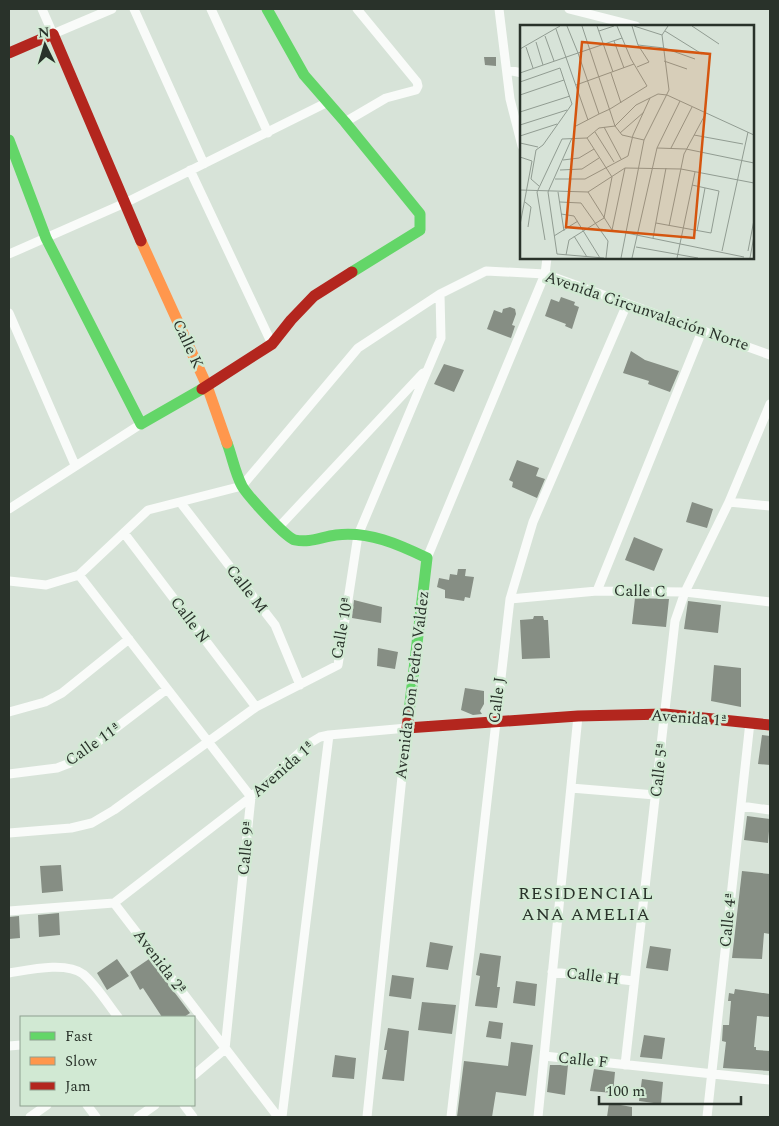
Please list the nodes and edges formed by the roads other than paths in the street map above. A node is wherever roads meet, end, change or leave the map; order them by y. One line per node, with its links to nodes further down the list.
1 (42, 9): 10 (street, Calle K)
2 (112, 9): 10 (street)
3 (134, 9): 19 (street)
4 (212, 9): 16 (street)
5 (267, 9): 14 (street)
6 (357, 9): 15 (street)
7 (499, 9): 12 (street)
8 (569, 9): 9 (street)
9 (632, 25)
10 (53, 34): 11 (street); 21 (street, Calle K)
11 (9, 53)
12 (507, 70): 13 (street); 17 (street)
13 (520, 73)
14 (328, 102): 15 (street); 16 (street)
15 (345, 122): 30 (street)
16 (268, 133): 19 (street)
17 (520, 138)
18 (9, 140): 22 (street)
19 (204, 164): 20 (street)
20 (190, 170): 21 (street); 30 (street)
21 (125, 203): 22 (street); 33 (street, Calle K)
22 (46, 238): 23 (street); 35 (street)
23 (9, 254)
24 (547, 259): 25 (street, Avenida Don Pedro Valdez)
25 (545, 274): 26 (street, Avenida Circunvalación Norte); 27 (street, Avenida Circunvalación Norte); 45 (street, Avenida Don Pedro Valdez)
26 (440, 294): 32 (street, Calle 10ª); 37 (street, Avenida Circunvalación Norte)
27 (627, 304): 29 (street, Avenida Circunvalación Norte); 50 (street, Calle J)
28 (9, 313): 36 (street)
29 (702, 330): 31 (street, Avenida Circunvalación Norte); 48 (street)
30 (272, 344): 33 (street)
31 (770, 355)
32 (429, 367): 42 (street); 44 (street, Calle 10ª)
33 (208, 386): 35 (street); 37 (street, Calle K)
34 (770, 404): 39 (street, Calle 5ª)
35 (141, 424): 36 (street)
36 (76, 465): 41 (street)
37 (242, 486): 38 (street); 42 (street, Calle K)
38 (180, 502): 43 (street); 53 (street, Calle M)
39 (729, 502): 40 (street); 49 (street, Calle 5ª)
40 (770, 506)
41 (9, 509)
42 (278, 528): 44 (street, Calle K)
43 (124, 533): 46 (street); 55 (street, Calle N)
44 (358, 535): 45 (street, Calle K); 53 (street, Calle 10ª)
45 (427, 558): 62 (street, Avenida Don Pedro Valdez)
46 (79, 575): 47 (street); 52 (street, Calle 9ª)
47 (9, 581)
48 (597, 591): 49 (street, Calle C); 50 (street, Calle C)
49 (685, 592): 51 (street, Calle C); 57 (street, Calle 5ª)
50 (510, 599): 59 (street, Calle J)
51 (770, 602)
52 (129, 639): 54 (street, Calle 9ª); 56 (street)
53 (300, 685): 55 (street, Calle 10ª)
54 (167, 689): 64 (street, Calle 9ª); 65 (street, Calle 11ª)
55 (256, 707): 64 (street, Calle 10ª)
56 (9, 712)
57 (665, 714): 58 (street, Avenida 1ª); 60 (street, Avenida 1ª); 67 (street, Calle 5ª)
58 (578, 716): 59 (street, Avenida 1ª); 66 (street)
59 (495, 721): 62 (street, Avenida 1ª); 94 (street, Calle J)
60 (750, 722): 61 (street, Avenida 1ª); 69 (street, Calle 4ª)
61 (770, 724)
62 (407, 728): 63 (street, Avenida 1ª); 93 (street, Avenida Don Pedro Valdez)
63 (329, 734): 68 (street, Avenida 1ª); 92 (street)
64 (208, 742): 68 (street, Calle 9ª); 71 (street, Calle 10ª)
65 (9, 774)
66 (571, 788): 67 (street); 74 (street)
67 (655, 796): 76 (street, Calle 5ª)
68 (251, 797): 72 (street, Avenida 1ª); 78 (street, Calle 9ª)
69 (740, 806): 70 (street); 82 (street, Calle 4ª)
70 (770, 810)
71 (9, 833)
72 (114, 903): 73 (street); 78 (street, Avenida 2ª)
73 (9, 911)
74 (552, 972): 76 (street, Calle H); 79 (street)
75 (9, 973): 77 (street)
76 (634, 981): 80 (street, Calle 5ª)
77 (117, 1016)
78 (225, 1048): 81 (street); 92 (street, Avenida 2ª)
79 (544, 1056): 80 (street, Calle F); 95 (street)
80 (624, 1064): 82 (street, Calle F)
81 (195, 1074)
82 (712, 1074): 83 (street, Calle F); 96 (street, Calle 4ª)
83 (770, 1080)
84 (46, 1106): 88 (street)
85 (88, 1106): 89 (street)
86 (154, 1106): 90 (street)
87 (185, 1106): 91 (street)
88 (30, 1117)
89 (96, 1117)
90 (138, 1117)
91 (193, 1117)
92 (280, 1117)
93 (367, 1117)
94 (451, 1117)
95 (538, 1117)
96 (707, 1117)

